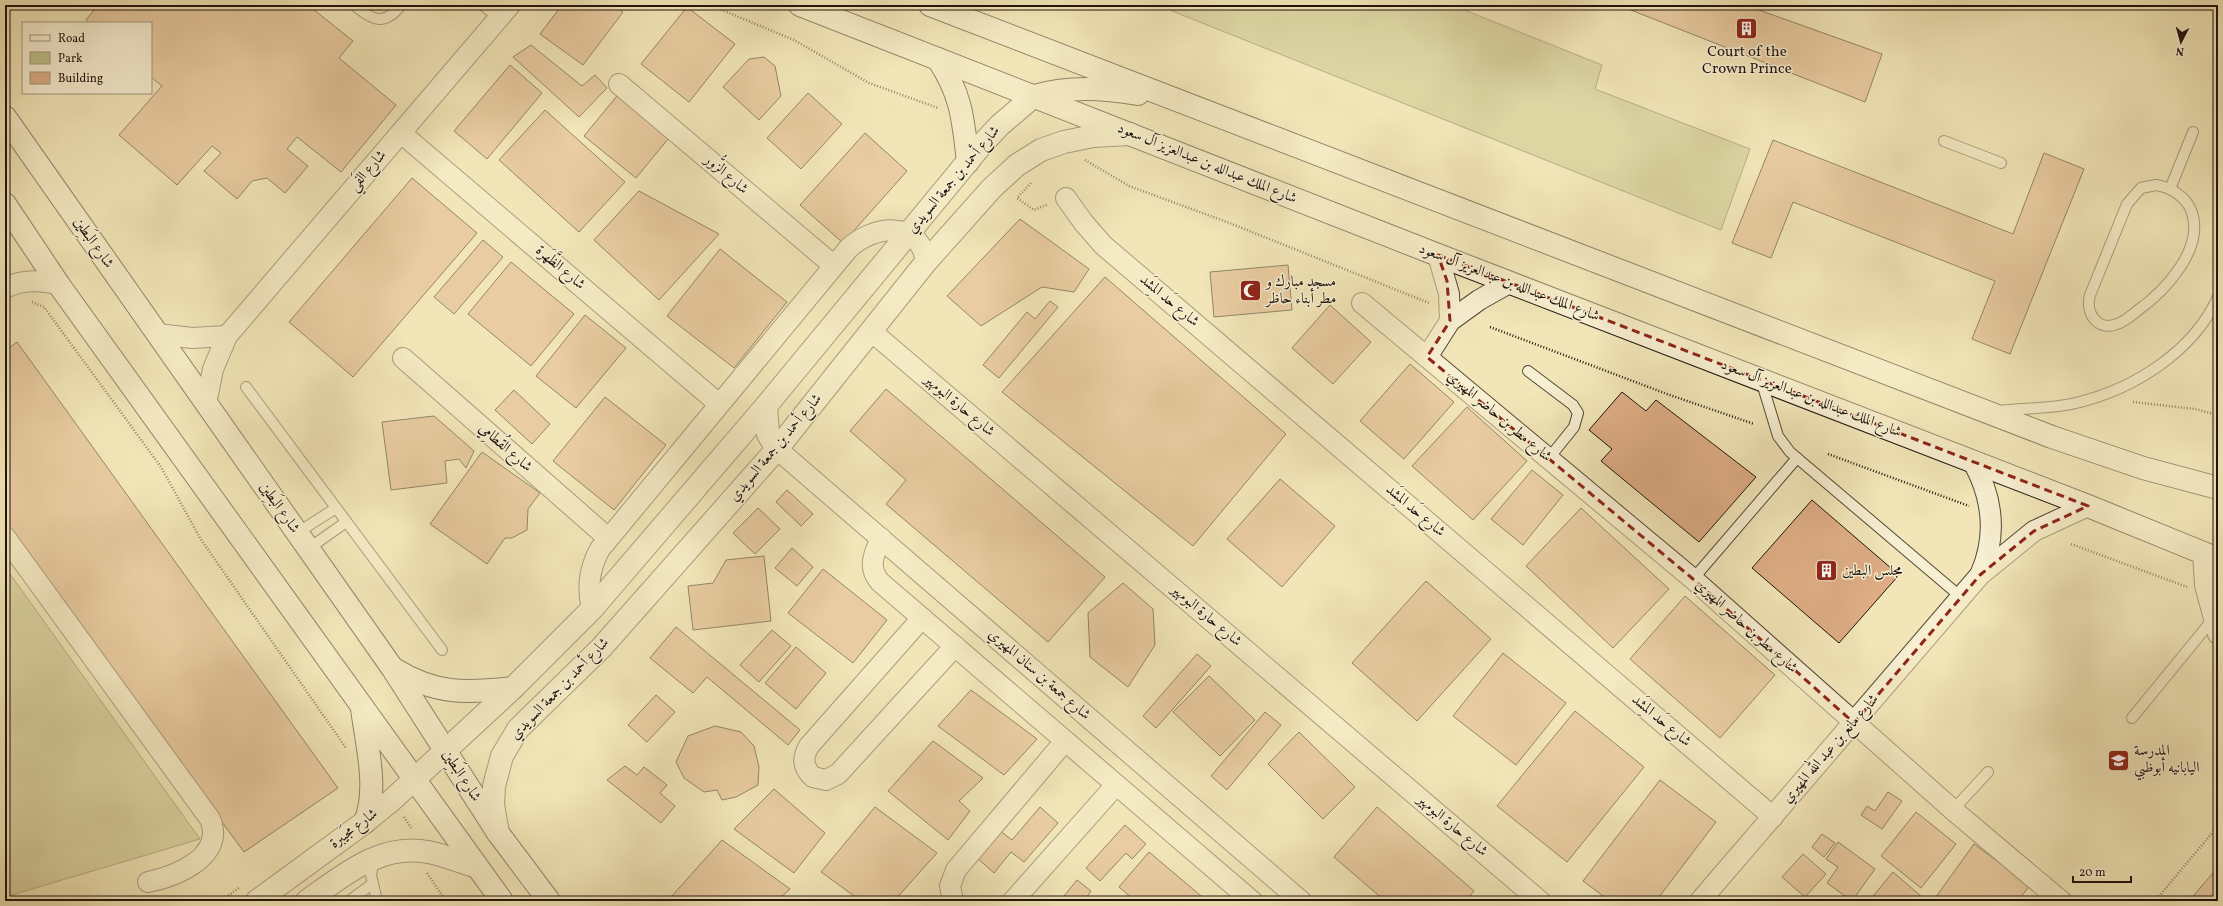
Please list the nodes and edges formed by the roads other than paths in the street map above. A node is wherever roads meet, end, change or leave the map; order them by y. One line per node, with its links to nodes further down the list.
1 (354, 5): 2 (lane)
2 (401, 5)
3 (483, 5): 6 (lane)
4 (800, 5): 7 (main road, شارع الملك عبدالله بن عبدالعزيز آل سعود)
5 (937, 6): 10 (main road)
6 (504, 12): 13 (street, شارع الفَي)
7 (938, 59): 9 (main road, شارع الملك عبدالله بن عبدالعزيز آل سعود); 16 (main road)
8 (619, 84): 24 (street, شارع الزُّور)
9 (1034, 96): 10 (main road); 14 (main road, شارع الملك عبدالله بن عبدالعزيز آل سعود); 16 (main road, شارع أحمد بن جمعة السويدي)
10 (1181, 101): 42 (main road)
11 (5, 117): 32 (main road, شارع البَطِين)
12 (2193, 132): 18 (lane)
13 (401, 133): 33 (street, شارع الفَي); 40 (street, شارع الظَّهَرة)
14 (1130, 134): 22 (main road, شارع الملك عبدالله بن عبدالعزيز آل سعود); 23 (main road, شارع أحمد بن جمعة السويدي)
15 (1944, 141): 17 (lane)
16 (968, 162): 21 (main road, شارع أحمد بن جمعة السويدي)
17 (2001, 163)
18 (2170, 189): 18 (lane)
19 (1066, 198): 76 (street, شارع حَد المِشَد)
20 (5, 204): 26 (main road)
21 (908, 234): 23 (street); 24 (street); 41 (main road, شارع أحمد بن جمعة السويدي)
22 (1438, 256): 25 (main road, شارع الملك عبدالله بن عبدالعزيز آل سعود); 30 (street)
23 (926, 262): 31 (main road, شارع أحمد بن جمعة السويدي)
24 (833, 265): 40 (street)
25 (1509, 283): 30 (street); 37 (main road, شارع الملك عبدالله بن عبدالعزيز آل سعود)
26 (59, 285): 27 (street); 66 (main road)
27 (5, 288)
28 (2218, 297): 42 (lane)
29 (1362, 303): 34 (street, شارع مطر بن حاضر المهيري)
30 (1450, 321): 34 (street)
31 (871, 331): 43 (main road, شارع أحمد بن جمعة السويدي); 93 (street, شارع حارة البومهير)
32 (158, 334): 33 (street); 39 (main road, شارع البَطِين)
33 (227, 336): 39 (street, شارع الفَي)
34 (1427, 357): 44 (street, شارع مطر بن حاضر المهيري)
35 (402, 358): 52 (street, شارع القُطامِي)
36 (1528, 371): 44 (lane)
37 (1761, 380): 45 (lane); 46 (main road, شارع الملك عبدالله بن عبدالعزيز آل سعود)
38 (246, 387): 49 (lane)
39 (206, 404): 54 (main road, شارع البَطِين)
40 (719, 404): 52 (street)
41 (766, 406): 43 (main road); 59 (main road, شارع أحمد بن جمعة السويدي)
42 (1987, 411): 47 (main road)
43 (777, 449): 53 (street, شارع جمعة بن سنان المهيري); 67 (main road, شارع أحمد بن جمعة السويدي)
44 (1549, 458): 57 (street, شارع مطر بن حاضر المهيري)
45 (1797, 458): 57 (lane); 58 (lane)
46 (1973, 462): 48 (main road, شارع الملك عبدالله بن عبدالعزيز آل سعود); 56 (street, شارع مانع بن عبد الله المهيري)
47 (2218, 488)
48 (2088, 506): 55 (main road, شارع الملك عبدالله بن عبدالعزيز آل سعود); 56 (street, شارع مانع بن عبد الله المهيري)
49 (336, 508): 50 (lane); 54 (lane)
50 (346, 522): 54 (lane); 63 (lane)
51 (5, 536): 81 (street)
52 (608, 538): 59 (street)
53 (881, 538): 60 (street); 92 (street, شارع جمعة بن سنان المهيري)
54 (303, 541): 64 (main road, شارع البَطِين)
55 (2210, 556): 61 (street)
56 (1980, 575): 58 (street, شارع مانع بن عبد الله المهيري)
57 (1693, 579): 69 (street, شارع مطر بن حاضر المهيري)
58 (1961, 597): 69 (street, شارع مانع بن عبد الله المهيري)
59 (592, 609): 65 (main road, شارع أحمد بن جمعة السويدي)
60 (922, 618): 62 (street); 62 (street)
61 (2215, 626): 68 (lane)
62 (955, 646): 70 (street)
63 (442, 650)
64 (394, 669): 65 (main road); 71 (main road, شارع البَطِين)
65 (514, 687): 67 (main road); 71 (main road, شارع أحمد بن جمعة السويدي)
66 (361, 707): 73 (main road); 77 (main road)
67 (536, 712): 78 (main road, شارع أحمد بن جمعة السويدي)
68 (2132, 718)
69 (1854, 723): 75 (street, شارع مطر بن حاضر المهيري); 76 (street, شارع مانع بن عبد الله المهيري)
70 (1065, 741): 74 (street); 89 (street)
71 (445, 751): 73 (main road, شارع مجَيبرة); 78 (main road, شارع البَطِين)
72 (1988, 772): 75 (lane)
73 (414, 779): 77 (main road, شارع مجَيبرة); 80 (main road)
74 (1116, 785): 90 (street); 91 (street)
75 (1953, 810): 95 (street, شارع مطر بن حاضر المهيري)
76 (1773, 816): 94 (street, شارع مانع بن عبد الله المهيري)
77 (365, 822): 83 (main road, شارع مجَيبرة)
78 (498, 833): 88 (main road, شارع البَطِين)
79 (374, 858): 80 (main road, شارع مجَيبرة); 82 (lane); 84 (main road, شارع مجَيبرة)
80 (477, 867): 87 (main road)
81 (148, 882)
82 (372, 884): 85 (lane); 86 (lane)
83 (257, 901)
84 (308, 901)
85 (349, 901)
86 (377, 901)
87 (502, 901)
88 (550, 901)
89 (953, 901)
90 (1013, 901)
91 (1252, 901)
92 (1301, 901)
93 (1540, 901)
94 (1700, 901)
95 (2061, 901)

